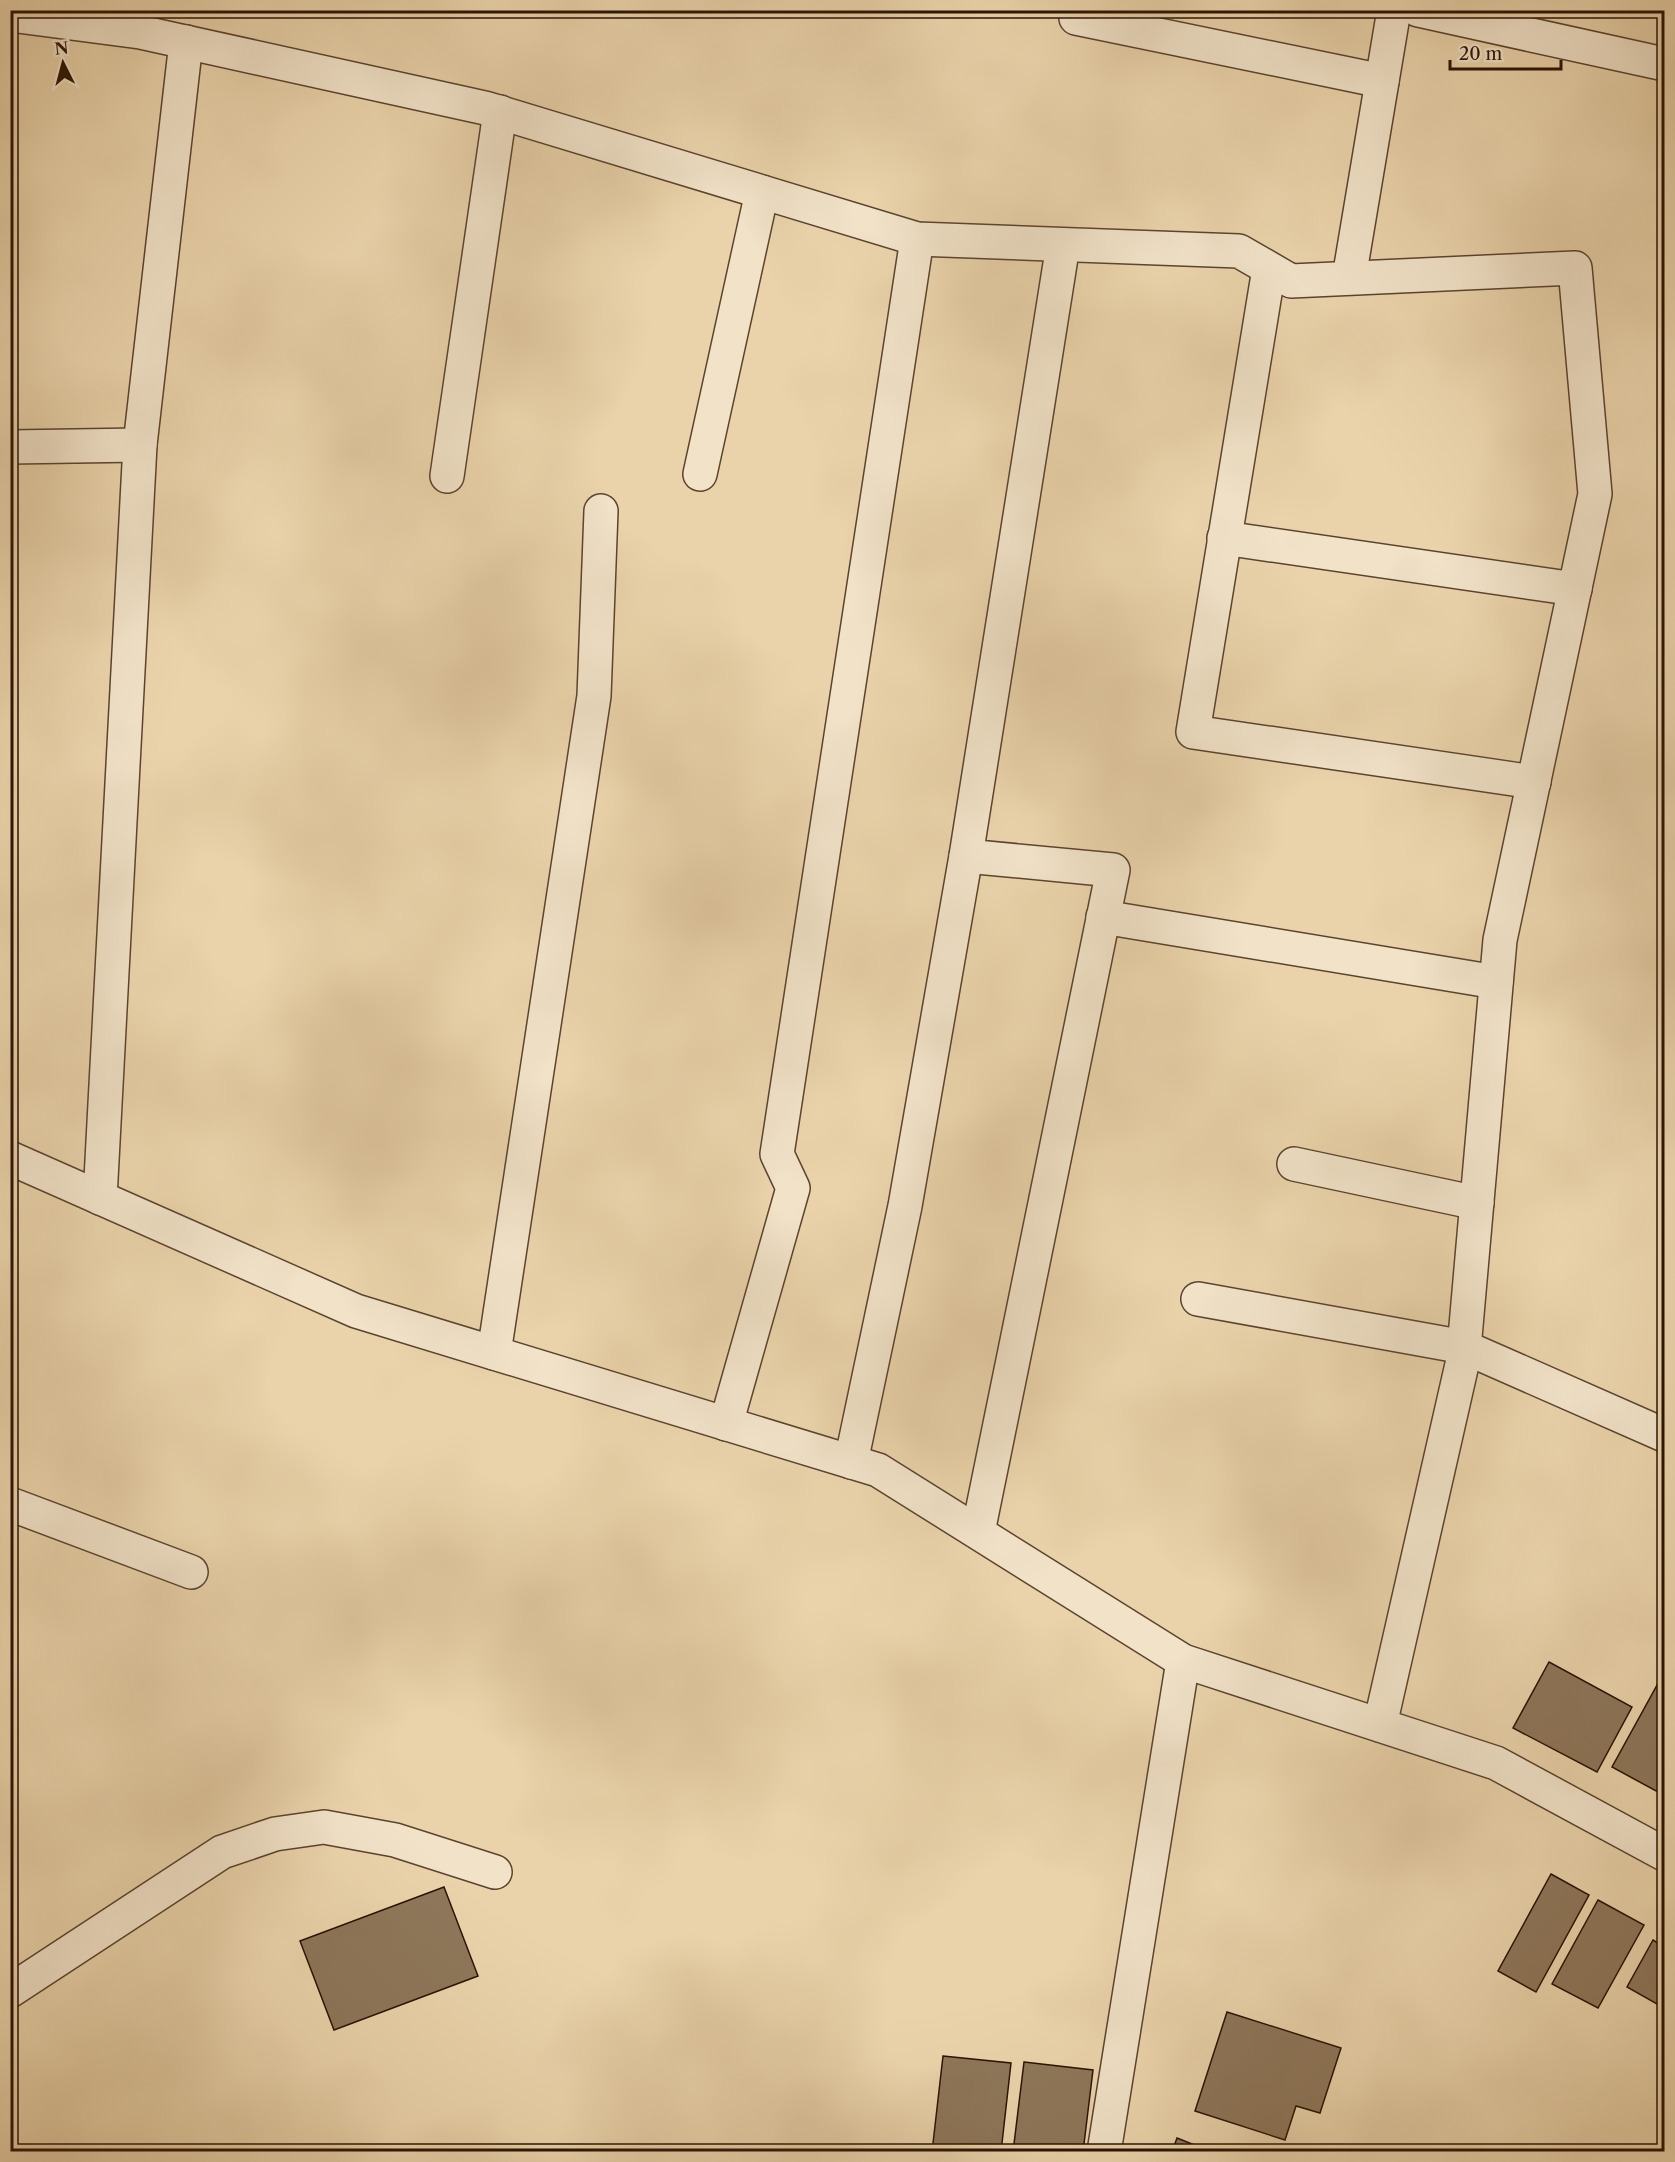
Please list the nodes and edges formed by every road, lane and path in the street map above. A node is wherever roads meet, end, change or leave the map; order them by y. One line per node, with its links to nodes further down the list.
1 (1076, 10): 8 (street)
2 (1394, 10): 8 (street)
3 (1418, 10): 7 (street)
4 (10, 15): 5 (street)
5 (125, 20): 6 (street)
6 (186, 42): 9 (street); 15 (street)
7 (1665, 64)
8 (1382, 81): 14 (street)
9 (500, 112): 10 (street); 18 (street)
10 (762, 192): 11 (street); 17 (street)
11 (917, 239): 12 (street); 33 (street)
12 (1063, 245): 13 (street); 23 (street)
13 (1269, 269): 14 (street); 20 (street)
14 (1349, 278): 21 (street)
15 (140, 445): 16 (street); 28 (street)
16 (10, 447)
17 (700, 474)
18 (447, 476)
19 (601, 511): 32 (street)
20 (1224, 538): 21 (street); 22 (street)
21 (1575, 589): 22 (street)
22 (1534, 782): 25 (street)
23 (966, 856): 24 (street); 35 (street)
24 (1103, 917): 25 (street); 37 (street)
25 (1496, 982): 29 (street)
26 (10, 1158): 28 (street)
27 (1294, 1164): 29 (street)
28 (100, 1198): 32 (street)
29 (1477, 1203): 31 (street)
30 (1198, 1299): 31 (street)
31 (1464, 1347): 34 (street); 40 (street)
32 (494, 1353): 33 (street)
33 (726, 1424): 35 (street)
34 (1665, 1435)
35 (851, 1462): 37 (street)
36 (10, 1504): 38 (street)
37 (978, 1532): 39 (street)
38 (191, 1572)
39 (1183, 1661): 40 (street); 44 (street)
40 (1380, 1725): 41 (street)
41 (1665, 1854)
42 (495, 1872): 43 (street)
43 (10, 1991)
44 (1104, 2151)

